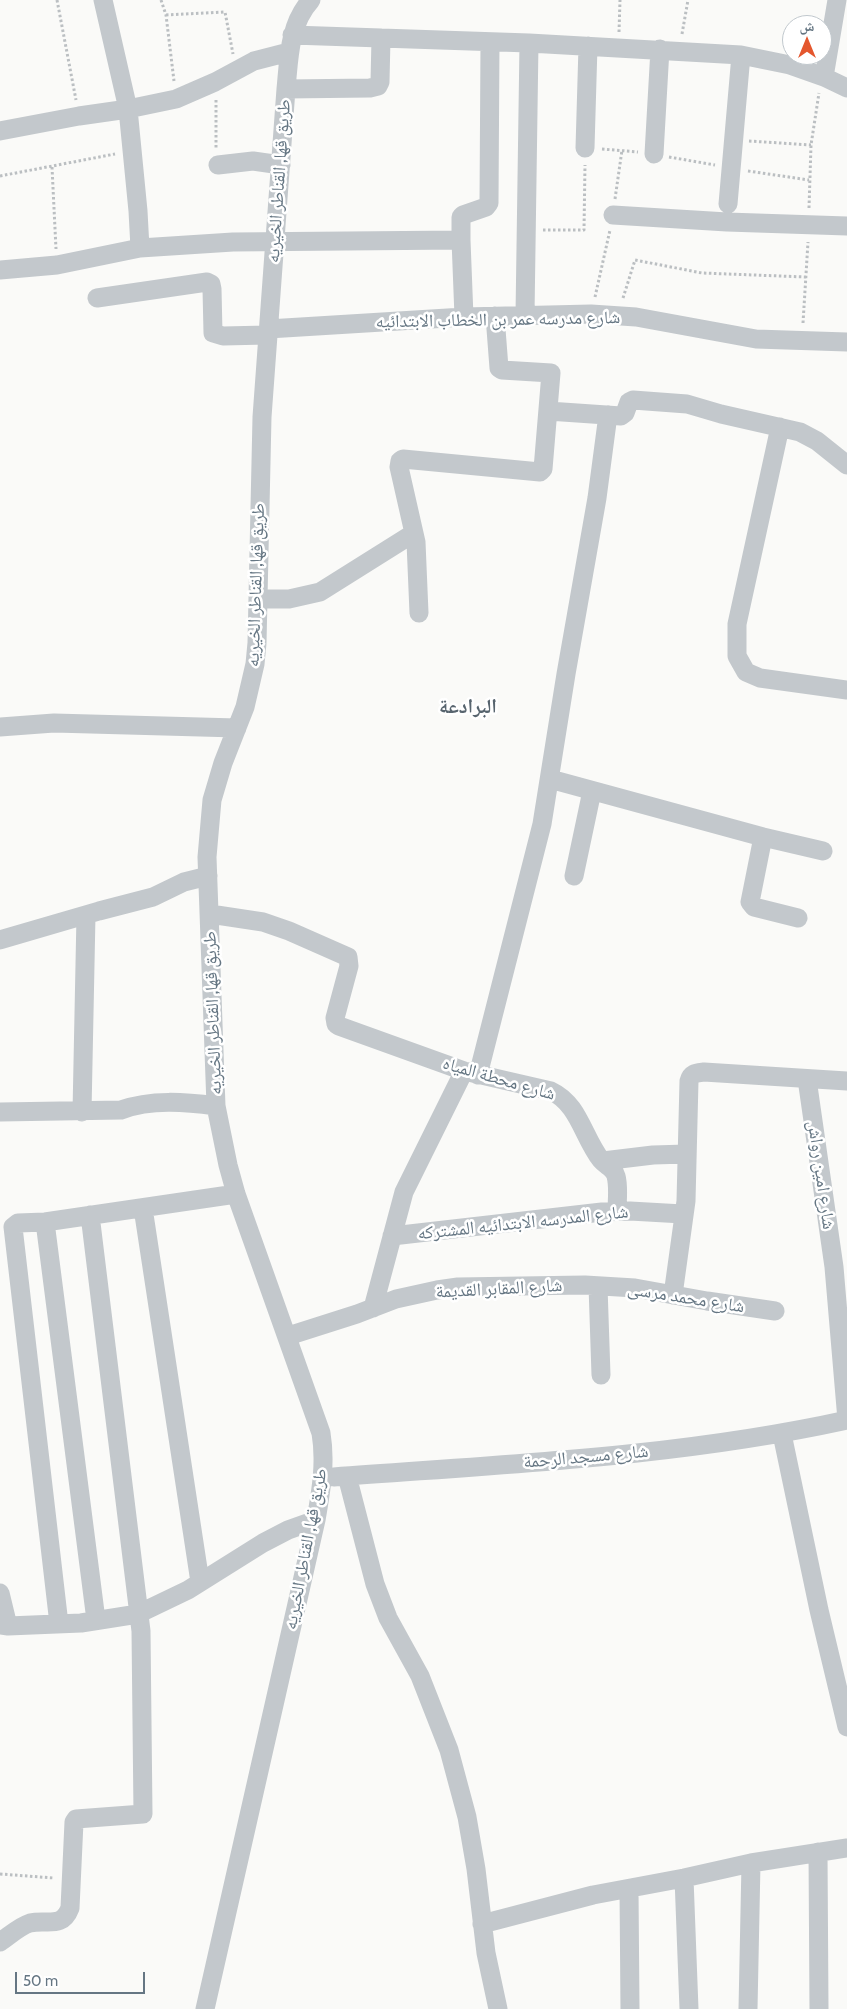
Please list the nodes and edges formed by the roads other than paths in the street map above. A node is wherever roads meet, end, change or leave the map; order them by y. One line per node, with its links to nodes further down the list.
1 (103, 0): 14 (street)
2 (311, 0): 7 (street, طريق قها, القناطر الخيريه)
3 (837, 0): 11 (street)
4 (380, 38): 5 (street); 7 (street); 13 (street)
5 (490, 42): 6 (street); 23 (street)
6 (529, 42): 8 (street); 28 (street)
7 (291, 44): 13 (street, طريق قها, القناطر الخيريه); 14 (street)
8 (588, 46): 9 (street); 16 (street)
9 (660, 50): 10 (street); 17 (street)
10 (741, 55): 11 (street); 20 (street)
11 (824, 78): 12 (street)
12 (847, 88)
13 (286, 89): 19 (street, طريق قها, القناطر الخيريه)
14 (128, 109): 15 (street); 25 (street)
15 (0, 131)
16 (586, 148)
17 (654, 154)
18 (218, 165): 19 (street)
19 (281, 165): 24 (street, طريق قها, القناطر الخيريه)
20 (728, 204)
21 (613, 215): 22 (street)
22 (847, 226)
23 (460, 240): 24 (street); 30 (street)
24 (275, 242): 25 (street); 31 (street, طريق قها, القناطر الخيريه)
25 (140, 248): 26 (street)
26 (0, 270)
27 (97, 298): 31 (street, شارع مدرسه عمر بن الخطاب الابتدائيه)
28 (525, 315): 29 (street, شارع مدرسه عمر بن الخطاب الابتدائيه); 32 (street, شارع مدرسه عمر بن الخطاب الابتدائيه)
29 (495, 316): 30 (street, شارع مدرسه عمر بن الخطاب الابتدائيه); 33 (street)
30 (464, 317): 31 (street, شارع مدرسه عمر بن الخطاب الابتدائيه)
31 (268, 332): 38 (street, طريق قها, القناطر الخيريه)
32 (847, 342)
33 (548, 411): 34 (street); 37 (street)
34 (608, 415): 35 (street); 43 (street)
35 (780, 427): 36 (street); 40 (street)
36 (847, 465)
37 (414, 533): 38 (street); 39 (street)
38 (259, 600): 42 (street, طريق قها, القناطر الخيريه)
39 (419, 613)
40 (847, 690)
41 (0, 727): 42 (street)
42 (237, 728): 47 (street, طريق قها, القناطر الخيريه)
43 (550, 779): 44 (street); 53 (street)
44 (592, 791): 45 (street); 48 (street)
45 (763, 837): 46 (street); 51 (street)
46 (823, 850)
47 (208, 876): 49 (street, طريق قها, القناطر الخيريه); 50 (street)
48 (574, 876)
49 (210, 914): 53 (street, شارع محطة المياه); 56 (street, طريق قها, القناطر الخيريه)
50 (86, 915): 52 (street); 58 (street)
51 (798, 918)
52 (0, 940)
53 (471, 1073): 60 (street, شارع محطة المياه); 67 (street)
54 (807, 1079): 55 (street); 59 (street); 74 (street, شارع امين رواش)
55 (847, 1081)
56 (216, 1106): 58 (street); 61 (street, طريق قها, القناطر الخيريه)
57 (0, 1112): 58 (street)
58 (82, 1112)
59 (686, 1154): 60 (street); 64 (street)
60 (602, 1161): 63 (street, شارع محطة المياه)
61 (236, 1194): 62 (street); 72 (street, طريق قها, القناطر الخيريه)
62 (143, 1208): 65 (street); 79 (street)
63 (617, 1211): 64 (street, شارع المدرسه الابتدائيه المشتركه); 67 (street, شارع المدرسه الابتدائيه المشتركه)
64 (683, 1214): 69 (street)
65 (90, 1215): 66 (street); 81 (street)
66 (45, 1222): 82 (street); 83 (street)
67 (392, 1236): 70 (street)
68 (598, 1286): 69 (street, شارع محمد مرسى); 70 (street, شارع المقابر القديمة); 73 (street)
69 (673, 1295): 71 (street, شارع محمد مرسى)
70 (373, 1308): 72 (street, شارع المقابر القديمة)
71 (775, 1311)
72 (288, 1336): 77 (street, طريق قها, القناطر الخيريه)
73 (601, 1375)
74 (847, 1420): 75 (street, شارع مسجد الرحمة)
75 (782, 1434): 76 (street, شارع مسجد الرحمة); 85 (street)
76 (347, 1476): 77 (street, شارع مسجد الرحمة); 91 (street)
77 (323, 1477): 78 (street, طريق قها, القناطر الخيريه)
78 (316, 1520): 79 (street); 93 (street, طريق قها, القناطر الخيريه)
79 (200, 1582): 81 (street)
80 (0, 1593): 84 (street)
81 (138, 1614): 82 (street); 92 (street)
82 (96, 1620): 83 (street)
83 (59, 1624): 84 (street)
84 (4, 1626)
85 (847, 1727)
86 (847, 1848): 87 (street)
87 (818, 1852): 88 (street); 98 (street)
88 (751, 1863): 89 (street); 97 (street)
89 (684, 1878): 90 (street); 96 (street)
90 (629, 1888): 91 (street); 95 (street)
91 (482, 1924): 94 (street)
92 (0, 1942)
93 (205, 2009)
94 (498, 2009)
95 (630, 2009)
96 (689, 2009)
97 (748, 2009)
98 (819, 2009)

